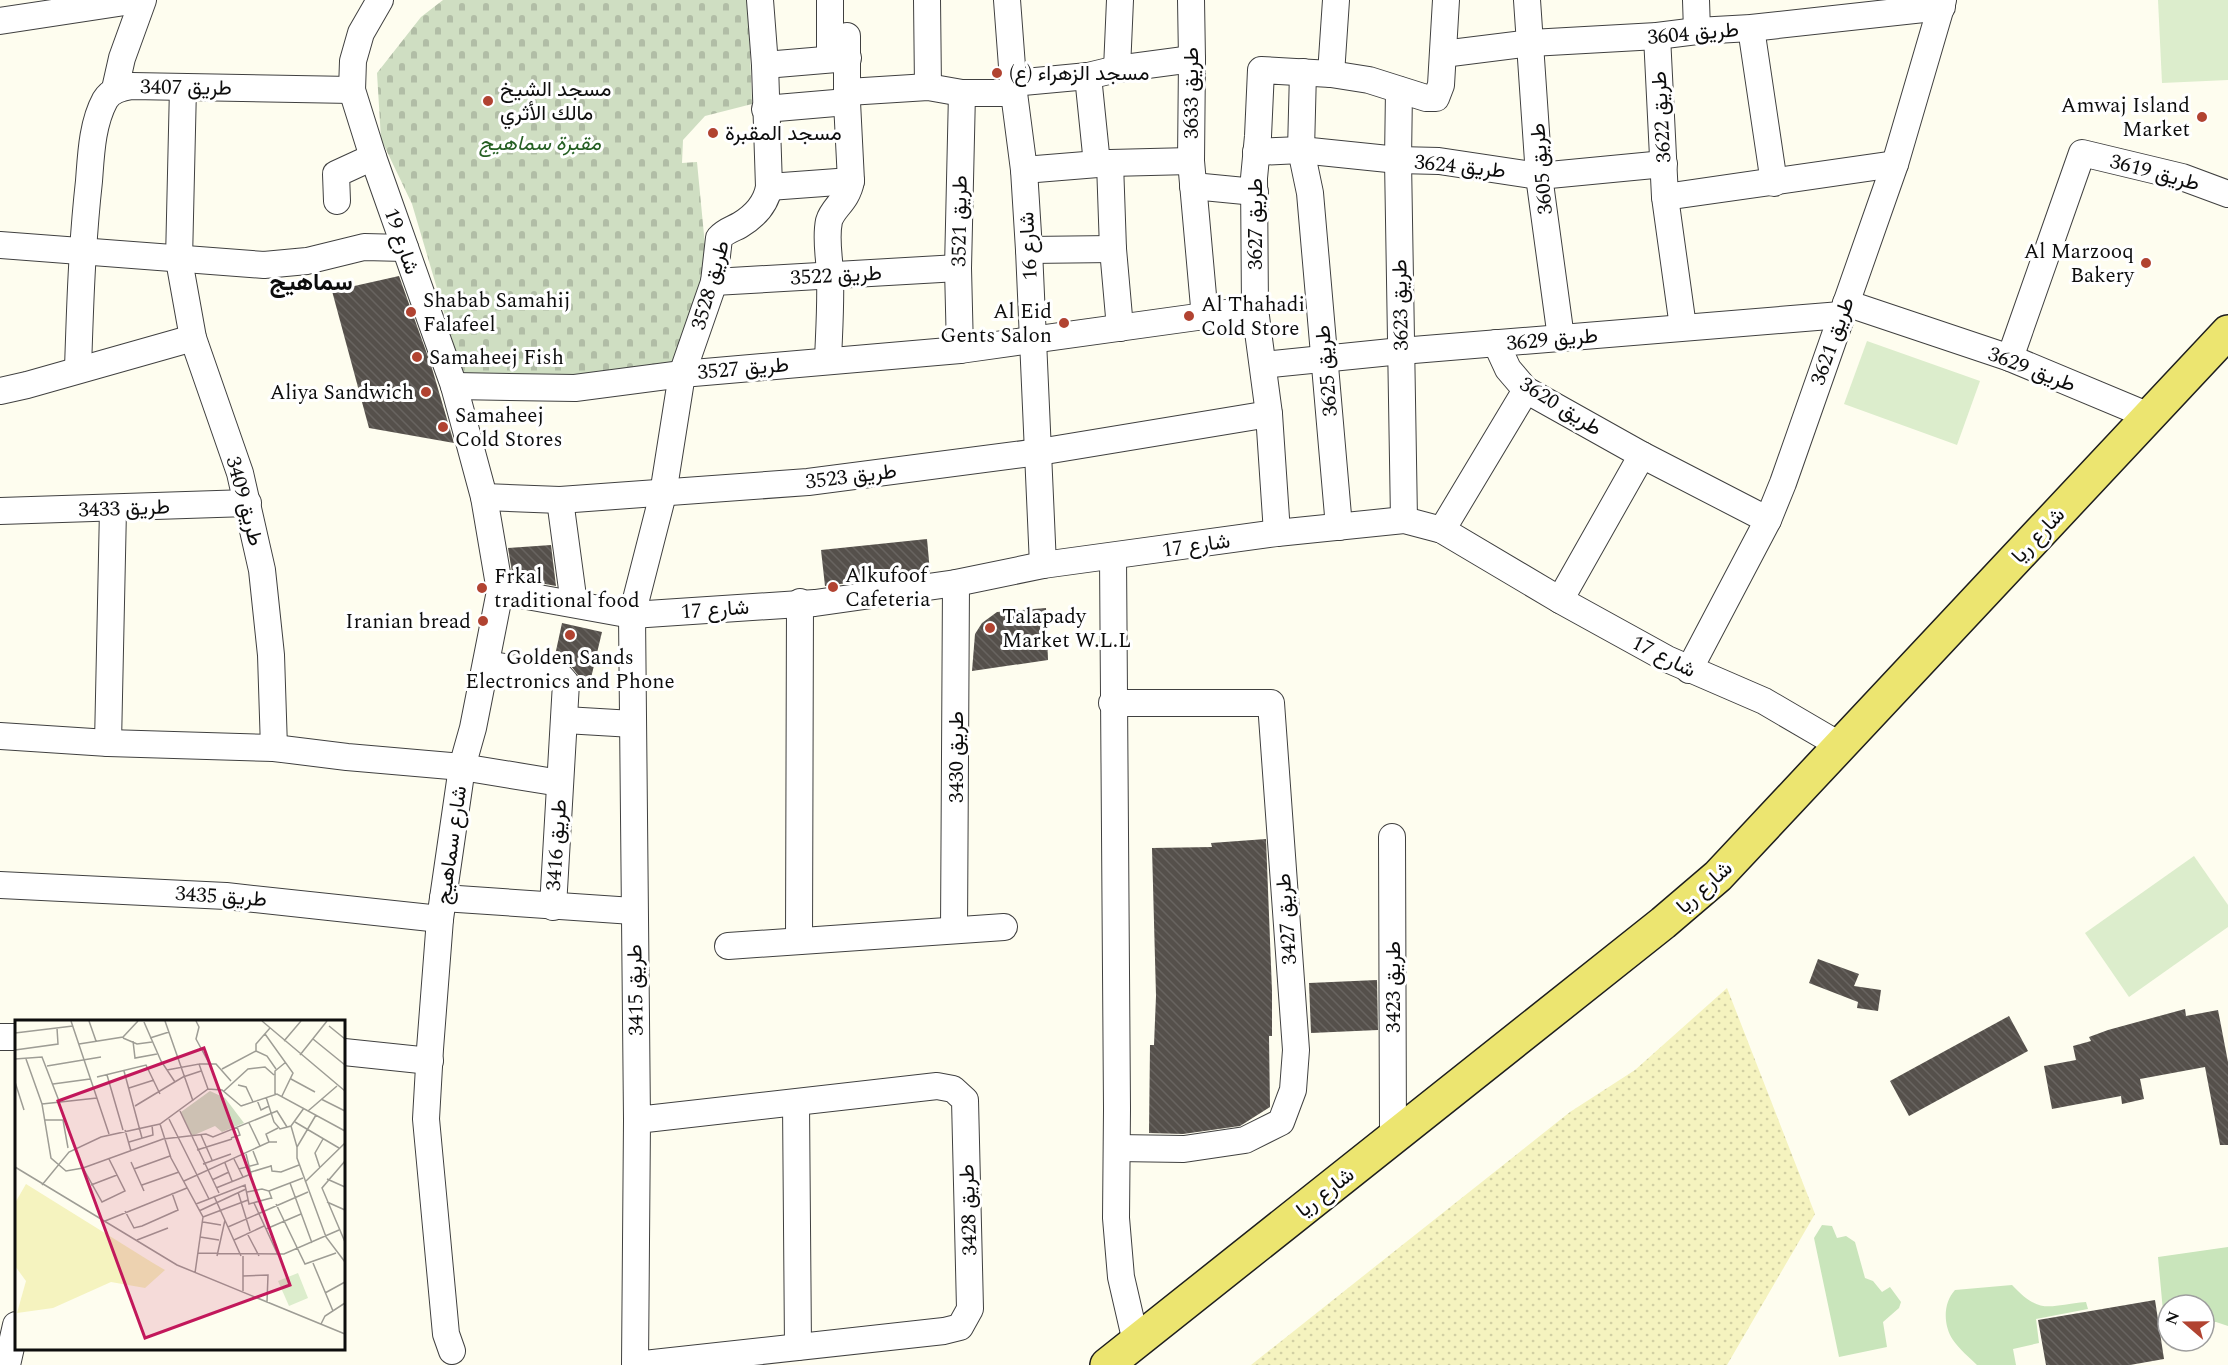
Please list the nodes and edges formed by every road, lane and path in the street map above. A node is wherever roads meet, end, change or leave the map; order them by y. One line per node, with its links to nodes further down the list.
1 (138, 0): 15 (street)
2 (143, 0): 31 (street)
3 (380, 0): 32 (street, شارع 19)
4 (760, 0): 23 (street)
5 (830, 0): 20 (street)
6 (927, 0): 29 (street)
7 (1007, 0): 30 (street, شارع 16)
8 (1120, 0): 24 (street)
9 (1191, 0): 22 (street, طريق 3633)
10 (1336, 0): 26 (street)
11 (1446, 0): 21 (street)
12 (1527, 0): 19 (street, طريق 3605)
13 (1695, 0): 17 (street)
14 (1943, 3): 16 (street, طريق 3604); 43 (street, طريق 3621)
15 (0, 21)
16 (1751, 28): 17 (street, طريق 3604); 48 (street)
17 (1697, 31): 18 (street, طريق 3604)
18 (1657, 36): 19 (street, طريق 3604); 42 (street, طريق 3622)
19 (1531, 43): 21 (street, طريق 3604); 46 (street, طريق 3605)
20 (841, 51): 23 (street); 35 (street)
21 (1443, 54): 33 (street)
22 (1192, 59): 24 (street); 45 (street, طريق 3633)
23 (765, 65): 36 (street)
24 (1117, 69): 27 (street)
25 (1303, 72): 26 (street); 37 (street, طريق 3625); 38 (street, طريق 3627)
26 (1331, 74): 33 (street)
27 (1088, 76): 30 (street); 41 (street)
28 (183, 87): 31 (street, طريق 3407); 32 (street, طريق 3407); 59 (street, طريق 3409)
29 (928, 87): 34 (street); 35 (street)
30 (1013, 88): 34 (street); 44 (street, شارع 16)
31 (115, 89): 57 (street, طريق 3407)
32 (352, 90): 39 (street, شارع 19)
33 (1399, 90): 40 (street, طريق 3623)
34 (962, 93): 60 (street, طريق 3521)
35 (848, 97): 36 (street); 47 (street)
36 (765, 109): 49 (street)
37 (1301, 150): 38 (street, طريق 3624); 40 (street, طريق 3624); 76 (street, طريق 3625)
38 (1256, 152): 50 (street, طريق 3627)
39 (373, 158): 53 (street); 55 (street, شارع 19)
40 (1398, 160): 46 (street, طريق 3624); 74 (street, طريق 3623)
41 (1103, 163): 44 (street); 45 (street); 56 (street)
42 (1664, 164): 46 (street, طريق 3624); 52 (street, طريق 3622)
43 (1895, 164): 48 (street); 64 (street, طريق 3621)
44 (1024, 170): 58 (street, شارع 16)
45 (1192, 174): 50 (street); 65 (street, طريق 3633)
46 (1539, 176): 70 (street, طريق 3605)
47 (851, 182): 49 (street); 61 (street)
48 (1774, 183): 52 (street)
49 (769, 187): 62 (street, طريق 3528)
50 (1255, 192): 63 (street, طريق 3627)
51 (2228, 194): 75 (street, طريق 3619)
52 (1665, 197): 66 (street, طريق 3622)
53 (337, 201)
54 (0, 245): 57 (street)
55 (405, 248): 59 (street); 81 (street, شارع 19)
56 (1113, 249): 58 (street); 67 (street)
57 (81, 250): 59 (street); 79 (street, طريق 3407)
58 (1029, 250): 71 (street, شارع 16)
59 (179, 260): 69 (street, طريق 3409)
60 (957, 268): 61 (street, طريق 3522); 73 (street, طريق 3521)
61 (830, 275): 62 (street, طريق 3522); 77 (street)
62 (714, 282): 80 (street, طريق 3528)
63 (1255, 309): 65 (street); 78 (street, طريق 3627)
64 (1843, 309): 66 (street, طريق 3629); 75 (street, طريق 3629); 95 (street, طريق 3621)
65 (1205, 318): 67 (street)
66 (1683, 327): 70 (street, طريق 3629)
67 (1120, 328): 71 (street)
68 (2228, 332): 85 (main road, شارع ريا)
69 (193, 338): 79 (street); 91 (street, طريق 3409)
70 (1561, 338): 72 (street, طريق 3629)
71 (1033, 339): 73 (street, طريق 3527); 86 (street, شارع 16)
72 (1496, 343): 74 (street, طريق 3629); 82 (street, طريق 3620)
73 (960, 350): 77 (street, طريق 3527)
74 (1401, 351): 76 (street, طريق 3629); 94 (street, طريق 3623)
75 (2010, 358): 85 (street, طريق 3629)
76 (1325, 359): 78 (street, طريق 3629); 96 (street, طريق 3625)
77 (828, 360): 80 (street, طريق 3527)
78 (1263, 365): 84 (street, طريق 3627)
79 (78, 369): 83 (street)
80 (682, 374): 81 (street, طريق 3527); 88 (street, طريق 3528)
81 (454, 386): 89 (street, شارع 19)
82 (1526, 390): 87 (street, طريق 3620); 97 (street)
83 (0, 391)
84 (1269, 414): 86 (street); 98 (street, طريق 3627)
85 (2149, 416): 114 (main road, شارع ريا)
86 (1039, 452): 88 (street, طريق 3523); 100 (street, شارع 16)
87 (1642, 454): 95 (street, طريق 3620); 103 (street)
88 (663, 494): 90 (street, طريق 3523); 106 (street, طريق 3415)
89 (484, 497): 90 (street, طريق 3523); 102 (street, شارع 19)
90 (560, 500): 105 (street)
91 (248, 503): 92 (street, طريق 3433); 115 (street, طريق 3409)
92 (113, 508): 93 (street, طريق 3433); 113 (street)
93 (0, 511)
94 (1404, 520): 96 (street, شارع 17); 97 (street, شارع 17)
95 (1768, 520): 108 (street, طريق 3621)
96 (1339, 527): 98 (street, شارع 17)
97 (1442, 530): 103 (street, شارع 17)
98 (1277, 533): 99 (street, شارع 17)
99 (1113, 557): 100 (street, شارع 17); 109 (street)
100 (1043, 565): 101 (street, شارع 17)
101 (957, 583): 104 (street, شارع 17); 124 (street, طريق 3430)
102 (500, 591): 105 (street, شارع 17); 107 (street, شارع سماهيج)
103 (1560, 600): 108 (street, شارع 17)
104 (800, 602): 106 (street, شارع 17); 125 (street)
105 (574, 604): 106 (street, شارع 17)
106 (632, 615): 111 (street, طريق 3415)
107 (486, 664): 110 (street, طريق 3416); 116 (street, شارع سماهيج)
108 (1689, 670): 114 (street, شارع 17)
109 (1112, 703): 133 (street); 133 (street, طريق 3427)
110 (565, 720): 111 (street); 117 (street, طريق 3416)
111 (633, 724): 122 (street, طريق 3415)
112 (0, 736): 113 (street)
113 (108, 743): 115 (street)
114 (1841, 746): 132 (main road, شارع ريا)
115 (274, 748): 116 (street)
116 (462, 767): 117 (street, طريق 3416); 121 (street, شارع سماهيج)
117 (560, 783): 120 (street, طريق 3416)
118 (1392, 837): 132 (street, طريق 3423)
119 (0, 885): 121 (street, طريق 3435)
120 (553, 907): 121 (street, طريق 3416); 122 (street, طريق 3416)
121 (442, 908): 129 (street, شارع سماهيج)
122 (633, 911): 131 (street, طريق 3415)
123 (1005, 927): 124 (street)
124 (954, 930): 125 (street)
125 (799, 941): 126 (street)
126 (728, 945)
127 (345, 1043): 129 (street)
128 (345, 1052): 129 (street)
129 (430, 1055): 137 (street, شارع سماهيج)
130 (796, 1103): 131 (street, طريق 3428); 136 (street); 136 (street, طريق 3428)
131 (637, 1120): 139 (street, طريق 3415)
132 (1393, 1137): 135 (main road, شارع ريا)
133 (1117, 1148): 135 (street)
134 (15, 1328): 138 (street)
135 (1136, 1342): 140 (main road, شارع ريا)
136 (798, 1347): 139 (street, طريق 3428)
137 (453, 1358)
138 (4, 1364)
139 (635, 1365)
140 (1107, 1365)

